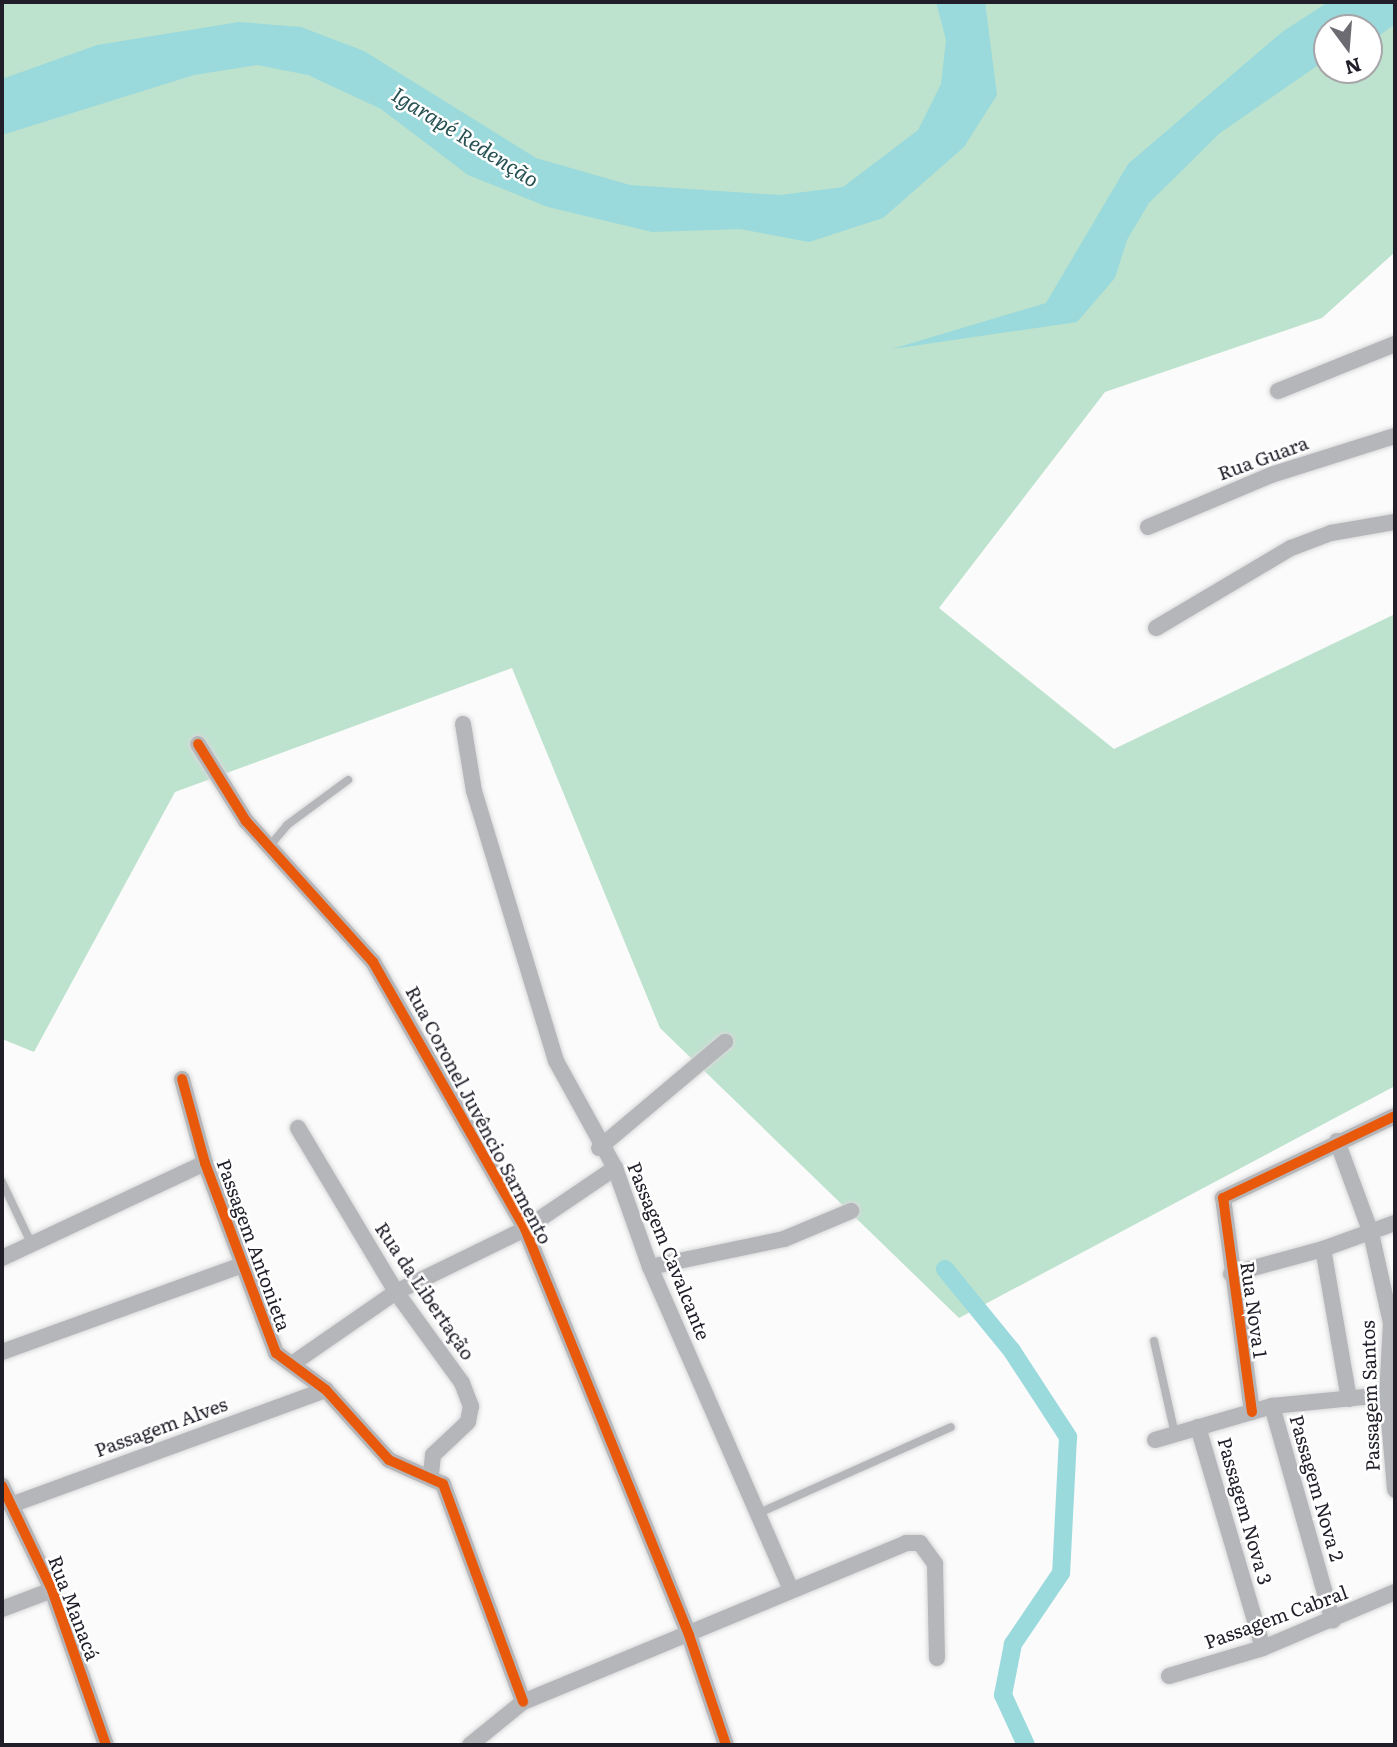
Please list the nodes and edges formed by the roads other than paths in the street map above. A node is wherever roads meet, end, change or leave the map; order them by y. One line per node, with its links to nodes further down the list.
1 (1395, 344): 2 (street)
2 (1278, 391)
3 (1395, 436): 5 (street, Rua Guara)
4 (1395, 522): 6 (street)
5 (1148, 527)
6 (1156, 628)
7 (463, 724): 16 (street, Passagem Cavalcante)
8 (198, 744): 10 (street, Rua Coronel Juvêncio Sarmento)
9 (348, 780): 10 (lane)
10 (268, 848): 22 (street, Rua Coronel Juvêncio Sarmento)
11 (726, 1042): 16 (street)
12 (182, 1079): 17 (street, Passagem Antonieta)
13 (1395, 1115): 15 (street)
14 (298, 1128): 30 (street, Rua da Libertação)
15 (1337, 1141): 23 (street, Passagem Santos); 29 (street, Rua Nova 1)
16 (599, 1148): 18 (street, Passagem Cavalcante)
17 (205, 1163): 24 (street); 27 (street, Passagem Antonieta)
18 (615, 1168): 22 (street); 28 (street, Passagem Cavalcante)
19 (2, 1182): 24 (lane)
20 (851, 1211): 28 (street)
21 (1395, 1223): 23 (street)
22 (525, 1229): 30 (street); 54 (street, Rua Coronel Juvêncio Sarmento)
23 (1371, 1233): 25 (street); 31 (street, Passagem Santos)
24 (32, 1245): 26 (street)
25 (1323, 1249): 29 (street); 37 (street)
26 (2, 1258)
27 (240, 1266): 33 (street); 34 (street, Passagem Antonieta)
28 (650, 1267): 48 (street, Passagem Cavalcante)
29 (1231, 1274): 39 (street, Rua Nova 1)
30 (396, 1292): 34 (street); 44 (street, Rua da Libertação)
31 (1393, 1323): 36 (street, Passagem Santos)
32 (1154, 1342): 42 (lane)
33 (2, 1352)
34 (292, 1364): 35 (street, Passagem Antonieta)
35 (326, 1390): 44 (street, Passagem Antonieta); 47 (street, Passagem Alves)
36 (1391, 1395): 37 (street); 45 (street, Passagem Santos)
37 (1349, 1399): 38 (street)
38 (1272, 1406): 39 (street); 53 (street, Passagem Nova 2)
39 (1252, 1412): 41 (street)
40 (951, 1427): 48 (lane)
41 (1198, 1427): 42 (street); 55 (street, Passagem Nova 3)
42 (1175, 1434): 43 (street)
43 (1154, 1440)
44 (432, 1475): 58 (street)
45 (1394, 1481)
46 (2, 1486): 47 (street, Rua Manacá)
47 (11, 1505): 50 (street, Rua Manacá)
48 (759, 1513): 49 (street, Passagem Cavalcante)
49 (791, 1589): 54 (street); 56 (street)
50 (52, 1590): 52 (street); 59 (street, Rua Manacá)
51 (1395, 1592): 53 (street, Passagem Cabral)
52 (2, 1608)
53 (1333, 1621): 55 (street, Passagem Cabral)
54 (689, 1635): 58 (street); 61 (street, Rua Coronel Juvêncio Sarmento)
55 (1263, 1648): 57 (street, Passagem Cabral)
56 (937, 1658)
57 (1169, 1676)
58 (523, 1702): 60 (street)
59 (106, 1745)
60 (470, 1745)
61 (726, 1745)

